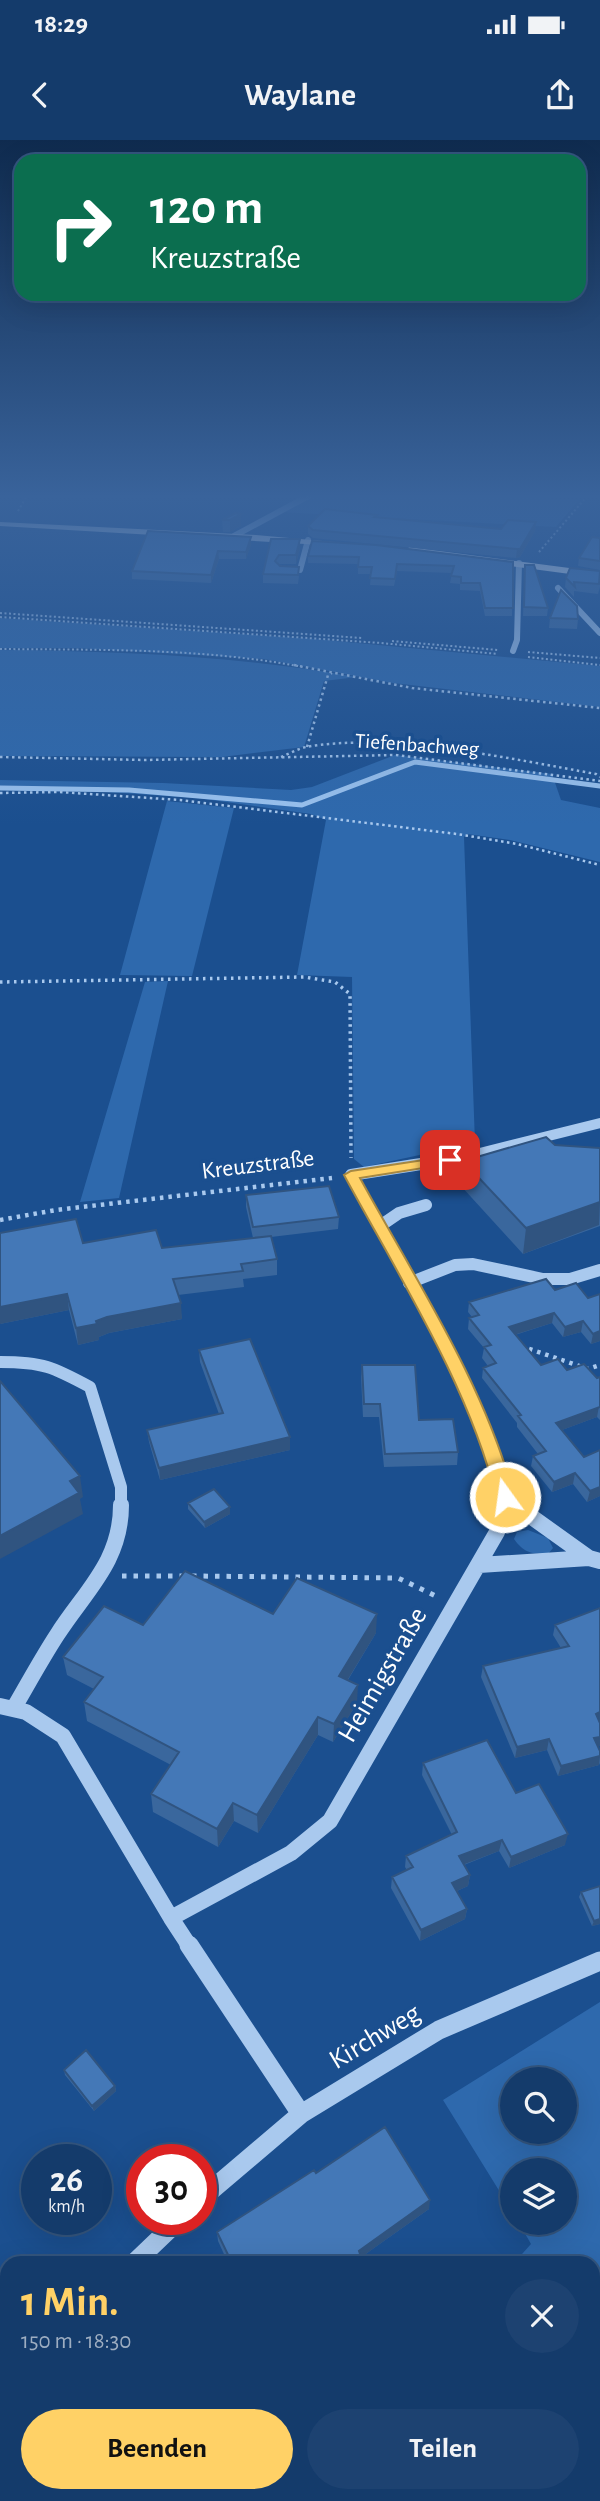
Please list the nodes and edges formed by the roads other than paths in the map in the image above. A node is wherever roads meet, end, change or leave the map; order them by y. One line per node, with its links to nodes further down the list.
1 (518, 604): 4 (street)
2 (573, 604): 3 (street)
3 (600, 633)
4 (510, 653)
5 (600, 1123): 6 (street, Kreuzstraße)
6 (351, 1175): 8 (street, Heimigstraße)
7 (426, 1205): 8 (street)
8 (380, 1226): 10 (street, Heimigstraße)
9 (600, 1269): 10 (street)
10 (410, 1283): 12 (street, Heimigstraße)
11 (0, 1362): 15 (street)
12 (505, 1497): 13 (street); 14 (street, Heimigstraße)
13 (595, 1559): 14 (street)
14 (479, 1565): 16 (street, Heimigstraße)
15 (7, 1706): 16 (street)
16 (171, 1918): 18 (street)
17 (600, 1961): 18 (street, Kirchweg)
18 (300, 2114): 19 (street, Kirchweg)
19 (217, 2185)
20 (163, 2235): 21 (street)
21 (141, 2256)

